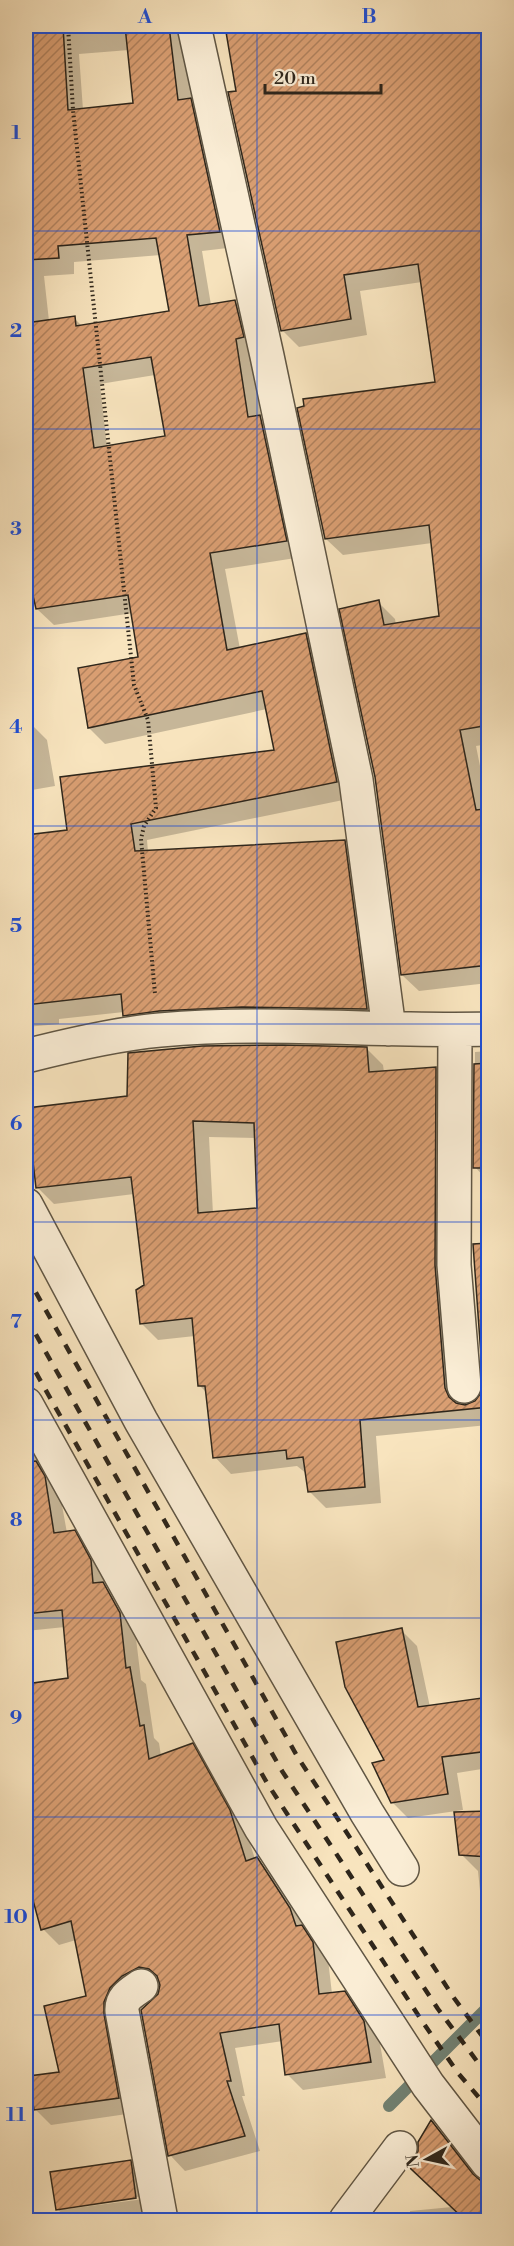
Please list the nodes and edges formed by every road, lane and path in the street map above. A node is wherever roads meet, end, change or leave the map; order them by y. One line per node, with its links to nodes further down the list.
1 (68, 26): 5 (path)
2 (194, 26): 3 (street)
3 (389, 1029): 5 (street); 6 (street)
4 (489, 1029): 6 (street)
5 (158, 1030): 7 (street)
6 (455, 1030): 9 (street)
7 (26, 1056)
8 (26, 1205): 11 (street)
9 (464, 1386)
10 (26, 1404): 14 (street)
11 (402, 1869)
12 (141, 1986): 15 (street)
13 (400, 2148): 16 (street)
14 (489, 2163)
15 (161, 2220)
16 (346, 2220)

